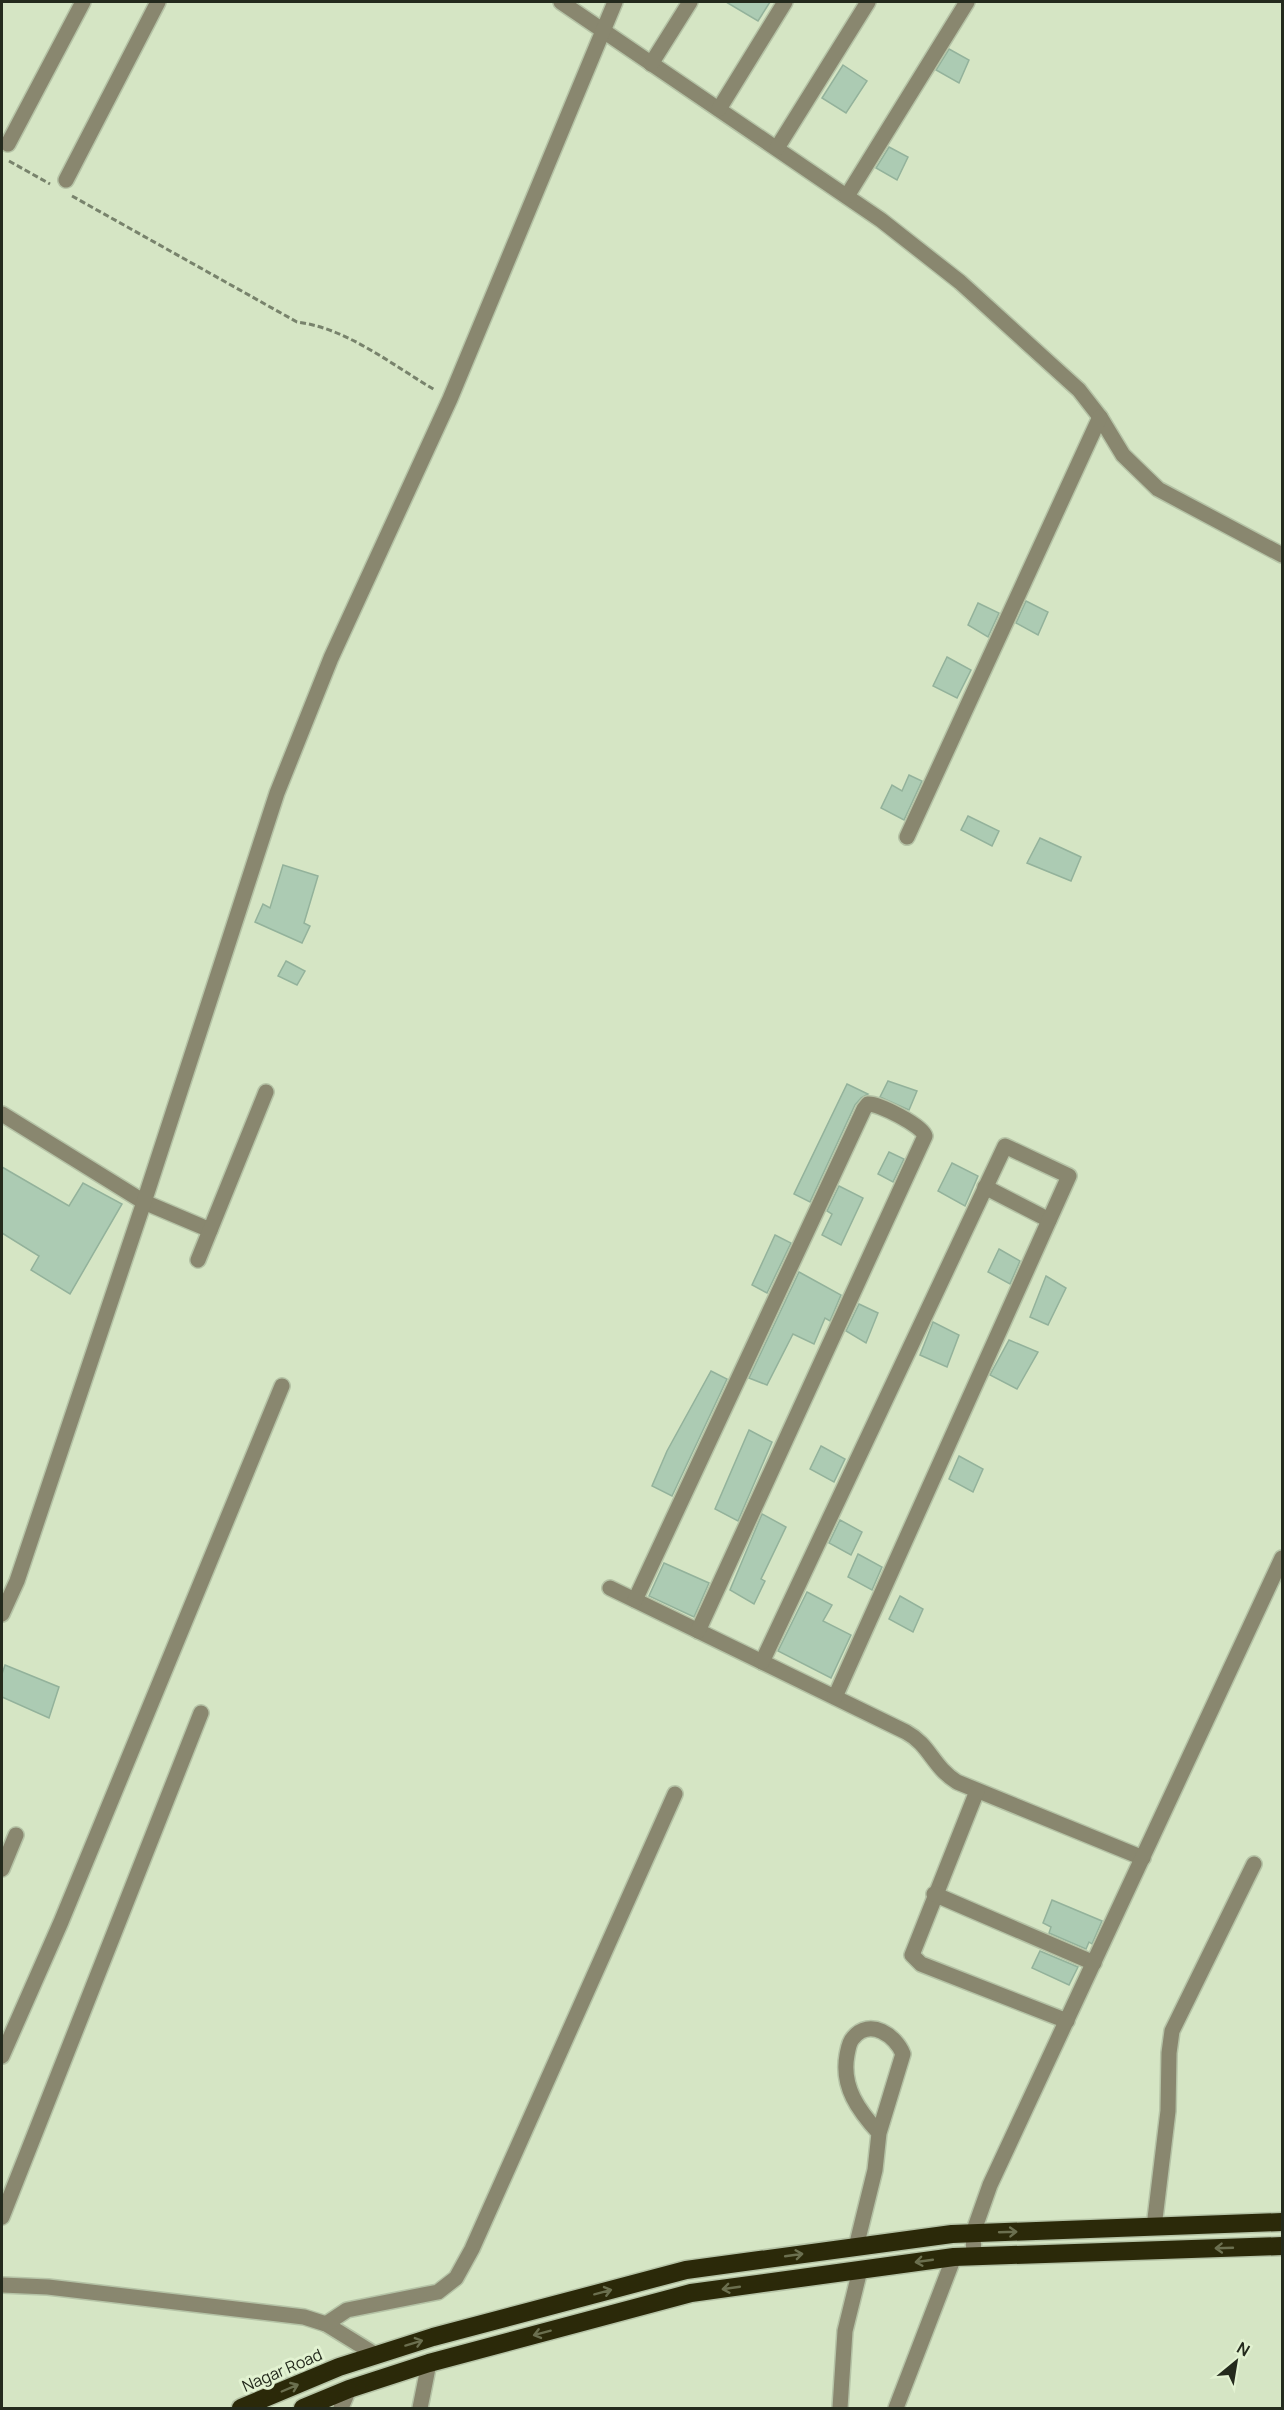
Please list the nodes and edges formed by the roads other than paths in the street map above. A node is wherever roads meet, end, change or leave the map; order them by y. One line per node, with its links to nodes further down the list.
1 (83, 2): 13 (street)
2 (159, 2): 14 (street)
3 (561, 2): 9 (street)
4 (615, 2): 9 (street)
5 (690, 2): 10 (street)
6 (785, 2): 11 (street)
7 (868, 2): 12 (street)
8 (967, 2): 15 (street)
9 (603, 32): 10 (street); 22 (street)
10 (651, 64): 11 (street)
11 (718, 109): 12 (street)
12 (777, 148): 15 (street)
13 (5, 150)
14 (60, 186)
15 (846, 196): 16 (street)
16 (1100, 417): 17 (street); 18 (street)
17 (1281, 550)
18 (908, 837)
19 (266, 1092): 24 (street)
20 (2, 1114): 22 (street)
21 (985, 1187): 23 (street); 23 (street); 32 (street)
22 (144, 1202): 24 (street); 30 (street)
23 (1049, 1220): 33 (street)
24 (210, 1230): 25 (street)
25 (198, 1260)
26 (282, 1386): 44 (street)
27 (1282, 1557): 38 (street)
28 (610, 1588): 29 (street)
29 (635, 1600): 31 (street); 31 (street)
30 (2, 1614)
31 (698, 1631): 32 (street)
32 (762, 1662): 33 (street)
33 (835, 1697): 35 (street)
34 (201, 1713): 46 (street)
35 (977, 1791): 38 (street); 41 (street)
36 (675, 1794): 56 (street)
37 (16, 1835): 40 (street)
38 (1143, 1858): 42 (street)
39 (1254, 1864): 48 (street)
40 (2, 1869)
41 (934, 1894): 42 (street); 43 (street)
42 (1094, 1963): 43 (street)
43 (1067, 2021): 49 (street)
44 (2, 2056)
45 (879, 2133): 45 (street); 51 (street)
46 (2, 2217)
47 (1282, 2222): 48 (highway, Nagar Road)
48 (1154, 2227): 49 (highway, Nagar Road, one-way to 48)
49 (973, 2233): 51 (highway, Nagar Road); 52 (street)
50 (1282, 2246): 52 (highway, one-way to 52)
51 (856, 2247): 57 (highway, Nagar Road, one-way to 51)
52 (974, 2257): 53 (highway)
53 (954, 2258): 54 (highway, one-way to 54); 65 (street)
54 (861, 2270): 58 (highway, one-way to 58); 64 (street)
55 (2, 2285): 56 (street)
56 (326, 2324): 57 (street)
57 (376, 2355): 60 (highway, Nagar Road, one-way to 57)
58 (429, 2363): 59 (highway); 63 (street)
59 (349, 2389): 61 (highway); 62 (street)
60 (242, 2409)
61 (303, 2409)
62 (341, 2409)
63 (420, 2409)
64 (840, 2409)
65 (896, 2409)

